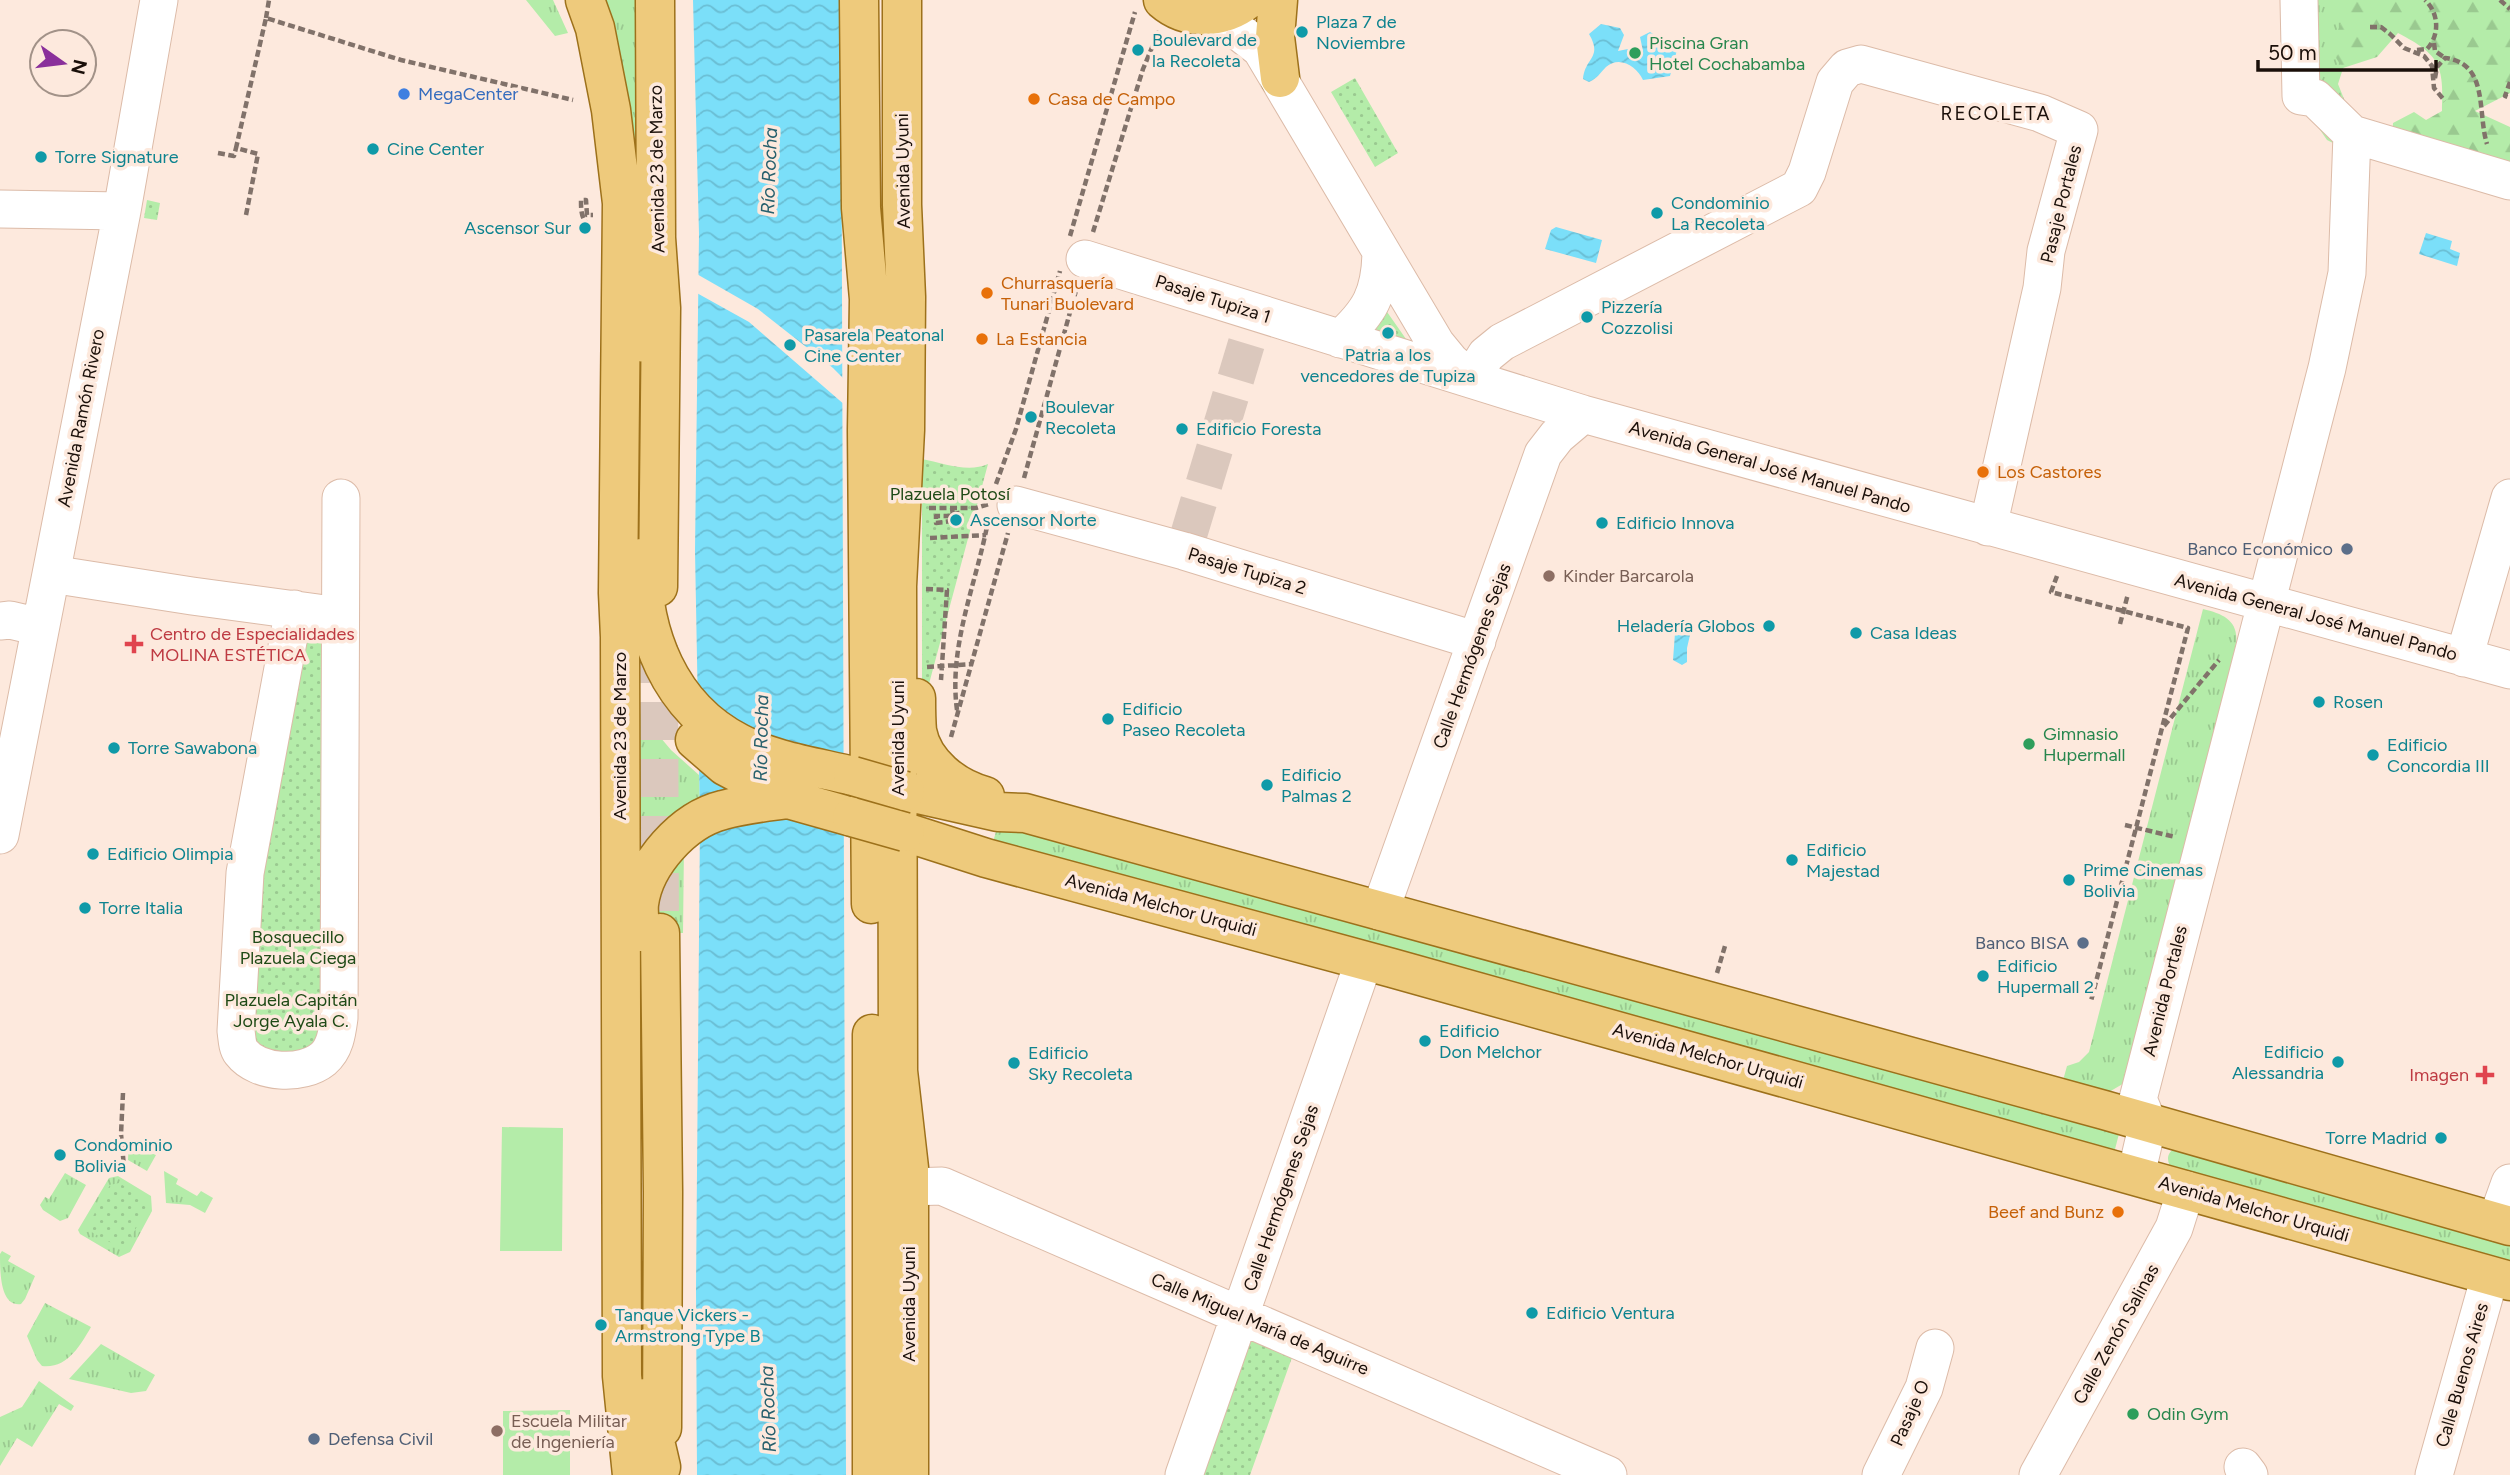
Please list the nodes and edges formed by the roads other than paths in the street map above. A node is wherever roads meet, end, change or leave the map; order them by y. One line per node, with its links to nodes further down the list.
1 (159, 0): 19 (street, Avenida Ramón Rivero)
2 (562, 0): 14 (main road)
3 (585, 0): 14 (main road, Avenida 23 de Marzo)
4 (655, 0): 20 (main road, Avenida 23 de Marzo)
5 (859, 0): 24 (main road, Avenida Uyuni)
6 (878, 0): 24 (main road)
7 (902, 0): 23 (main road, Avenida Uyuni)
8 (920, 0): 23 (main road)
9 (1247, 0): 13 (main road)
10 (1278, 0): 15 (main road)
11 (2299, 0): 16 (street)
12 (1151, 1): 13 (main road)
13 (1207, 16): 15 (street, Avenida General José Manuel Pando)
14 (602, 66): 40 (main road, Avenida 23 de Marzo)
15 (1280, 78): 21 (street, Avenida General José Manuel Pando)
16 (2353, 134): 17 (street); 35 (street)
17 (2510, 181)
18 (0, 209): 19 (street)
19 (122, 211): 33 (street, Avenida Ramón Rivero)
20 (656, 238): 34 (main road, Avenida 23 de Marzo); 44 (main road)
21 (1381, 253): 25 (street); 26 (street, Avenida General José Manuel Pando)
22 (1072, 255): 25 (street, Pasaje Tupiza 1)
23 (906, 297): 31 (main road, Avenida Uyuni)
24 (869, 299): 62 (main road, Avenida Uyuni)
25 (1340, 339): 26 (street, Pasaje Tupiza 1)
26 (1471, 379): 27 (street, Avenida General José Manuel Pando); 32 (street, Pasaje Portales)
27 (1583, 414): 32 (street, Avenida General José Manuel Pando); 41 (street, Calle Hermógenes Sejas)
28 (341, 498): 37 (street)
29 (2510, 498): 42 (street)
30 (1004, 504): 41 (street, Pasaje Tupiza 2)
31 (913, 507): 46 (main road); 54 (main road, Avenida Uyuni)
32 (1989, 527): 35 (street, Avenida General José Manuel Pando)
33 (51, 573): 36 (street); 39 (street, Avenida Ramón Rivero)
34 (659, 589)
35 (2265, 603): 42 (street, Avenida General José Manuel Pando); 52 (street, Avenida Portales)
36 (294, 610): 37 (street); 37 (street)
37 (340, 615)
38 (0, 621): 39 (street)
39 (40, 627): 47 (street, Avenida Ramón Rivero)
40 (620, 637): 44 (main road); 61 (main road, Avenida 23 de Marzo)
41 (1477, 641): 49 (street, Calle Hermógenes Sejas)
42 (2464, 658): 43 (street, Avenida General José Manuel Pando)
43 (2510, 670)
44 (699, 729): 45 (main road); 46 (main road, bridge)
45 (788, 799): 48 (main road, Avenida Melchor Urquidi, bridge); 61 (main road)
46 (1012, 818): 49 (main road)
47 (0, 835)
48 (944, 845): 51 (main road, Avenida Melchor Urquidi); 54 (main road)
49 (1380, 911): 52 (main road)
50 (660, 933): 61 (main road)
51 (1364, 961): 53 (main road, Avenida Melchor Urquidi); 59 (street, Calle Hermógenes Sejas)
52 (2148, 1123): 53 (street, Avenida Portales); 57 (main road)
53 (2136, 1175): 56 (main road, Avenida Melchor Urquidi)
54 (909, 1177): 59 (street, Calle Miguel María de Aguirre); 63 (main road, Avenida Uyuni)
55 (2510, 1183): 57 (street)
56 (2186, 1190): 58 (main road, Avenida Melchor Urquidi); 67 (street, Calle Zenón Salinas)
57 (2503, 1224)
58 (2500, 1278): 68 (street, Calle Buenos Aires)
59 (1240, 1316): 64 (street, Calle Hermógenes Sejas); 65 (street, Calle Miguel María de Aguirre)
60 (1936, 1348): 66 (street, Pasaje O)
61 (652, 1473)
62 (872, 1475)
63 (909, 1475)
64 (1184, 1475)
65 (1608, 1475)
66 (1881, 1475)
67 (2038, 1475)
68 (2434, 1475)

